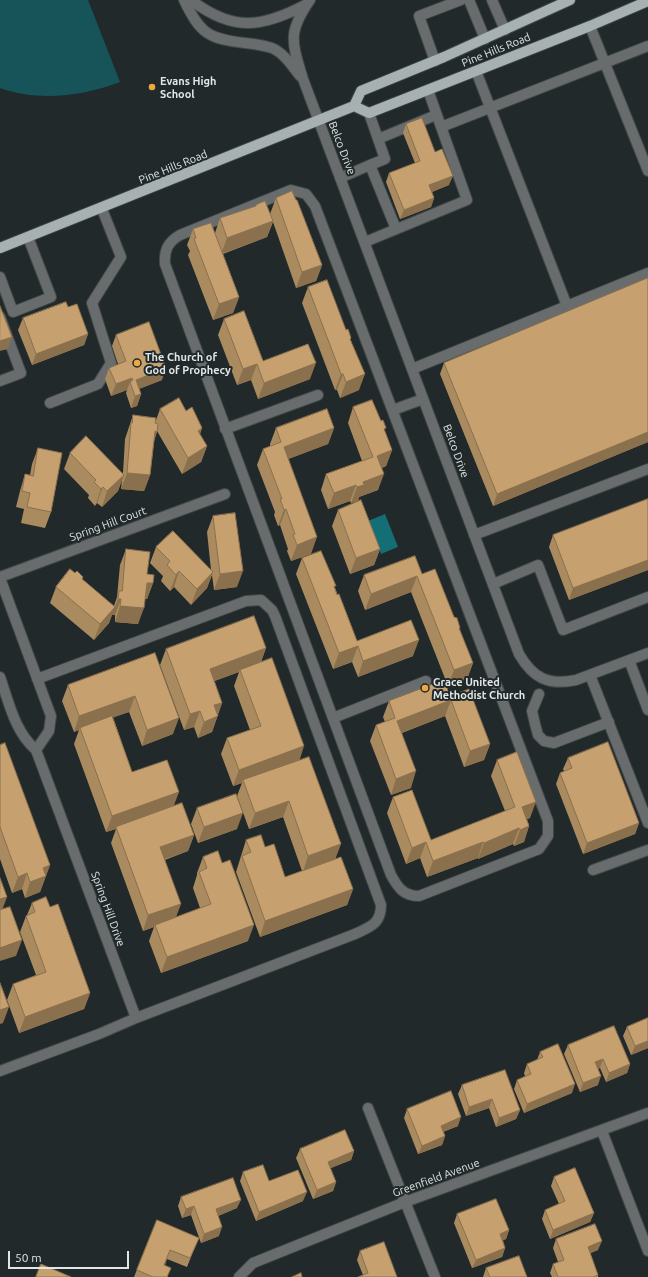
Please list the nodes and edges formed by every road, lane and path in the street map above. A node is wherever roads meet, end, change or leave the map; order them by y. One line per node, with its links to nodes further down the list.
1 (184, 0): 16 (street)
2 (191, 0): 8 (street)
3 (461, 0): 13 (street)
4 (469, 0): 11 (street)
5 (492, 0): 10 (street)
6 (570, 0): 10 (main road, Pine Hills Road)
7 (648, 1): 9 (main road, Pine Hills Road)
8 (309, 2): 16 (street, Belco Drive)
9 (590, 26): 14 (street); 15 (main road, Pine Hills Road)
10 (505, 30): 11 (main road, Pine Hills Road)
11 (485, 39): 13 (main road, Pine Hills Road)
12 (648, 46): 14 (street)
13 (435, 61): 18 (main road, Pine Hills Road)
14 (605, 63): 19 (street); 26 (street)
15 (476, 71): 17 (main road, Pine Hills Road); 19 (street)
16 (303, 79): 22 (street, Belco Drive)
17 (428, 90): 20 (main road, Pine Hills Road); 21 (street)
18 (354, 106): 20 (main road); 22 (main road, Pine Hills Road)
19 (491, 108): 23 (street); 35 (street)
20 (369, 113): 24 (street)
21 (436, 115): 23 (street); 24 (street)
22 (319, 120): 27 (street, Belco Drive); 28 (main road, Pine Hills Road)
23 (441, 126): 29 (street)
24 (378, 139): 25 (street)
25 (370, 165): 27 (street); 29 (street)
26 (648, 171)
27 (340, 178): 31 (street, Belco Drive)
28 (102, 208): 30 (main road, Pine Hills Road); 41 (street)
29 (396, 229): 31 (street)
30 (28, 237): 32 (main road, Pine Hills Road); 34 (street)
31 (364, 242): 37 (street, Belco Drive)
32 (0, 248)
33 (648, 273): 35 (street)
34 (0, 277)
35 (566, 306): 37 (street)
36 (0, 317): 38 (street)
37 (412, 369): 40 (street, Belco Drive)
38 (0, 381)
39 (318, 395): 43 (street)
40 (423, 399): 42 (street); 46 (street, Belco Drive)
41 (50, 403)
42 (393, 410): 43 (street); 58 (street)
43 (225, 429): 58 (street)
44 (648, 469): 46 (street)
45 (225, 494): 47 (street, Spring Hill Court)
46 (474, 535): 48 (street, Belco Drive)
47 (0, 577): 54 (street)
48 (493, 584): 49 (street); 52 (street, Belco Drive)
49 (648, 597)
50 (648, 653): 51 (street, Belco Drive)
51 (629, 660): 52 (street, Belco Drive); 57 (street)
52 (590, 675): 59 (street)
53 (0, 677): 60 (street, Spring Hill Drive)
54 (37, 679): 60 (street); 64 (street)
55 (426, 681): 58 (street)
56 (539, 694): 59 (street)
57 (648, 710)
58 (333, 718)
59 (609, 722): 61 (street)
60 (36, 750): 64 (street, Spring Hill Drive)
61 (648, 823)
62 (648, 850): 63 (street)
63 (593, 870)
64 (136, 1018): 65 (street)
65 (0, 1071)
66 (368, 1108): 69 (street)
67 (648, 1113): 68 (street, Greenfield Avenue)
68 (602, 1131): 69 (street, Greenfield Avenue); 70 (street)
69 (405, 1202): 71 (street, Greenfield Avenue); 72 (street)
70 (648, 1251)
71 (239, 1277)
72 (435, 1277)

